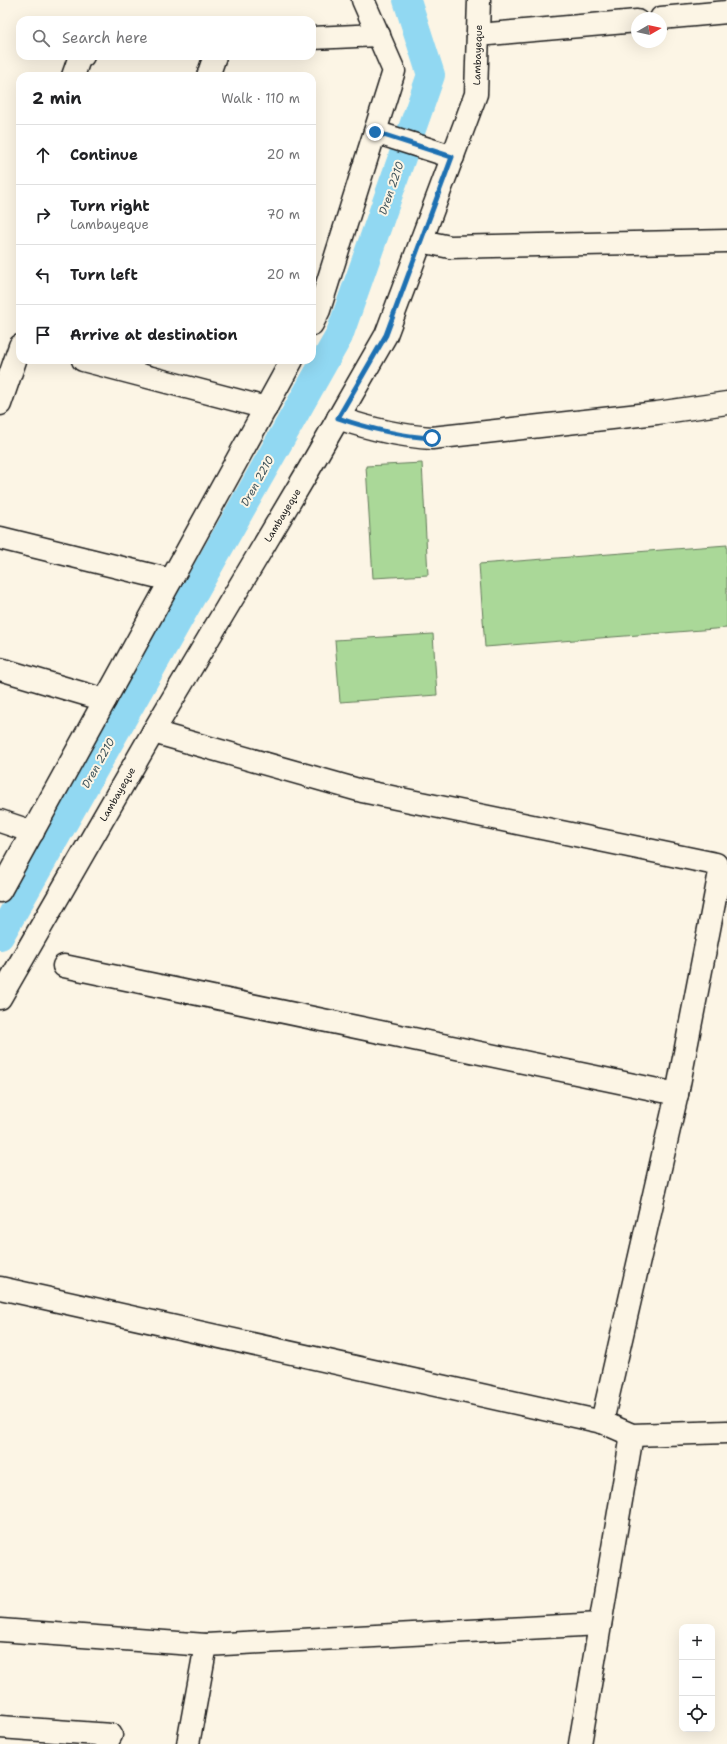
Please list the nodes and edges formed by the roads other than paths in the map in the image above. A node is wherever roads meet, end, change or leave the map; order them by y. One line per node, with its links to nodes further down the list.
1 (363, 0): 6 (street)
2 (479, 0): 7 (street, Lambayeque)
3 (727, 12): 4 (street)
4 (667, 17)
5 (631, 21): 7 (street)
6 (379, 35): 8 (street); 13 (street)
7 (478, 35): 14 (street, Lambayeque)
8 (316, 38)
9 (79, 60): 11 (street)
10 (214, 60): 12 (street)
11 (74, 72)
12 (209, 72)
13 (384, 135): 14 (street); 17 (street)
14 (452, 157): 15 (street, Lambayeque)
15 (421, 241): 16 (street); 24 (street, Lambayeque)
16 (727, 241)
17 (316, 316)
18 (16, 358): 22 (street)
19 (118, 364): 23 (street)
20 (290, 364): 23 (street)
21 (727, 403): 24 (street)
22 (0, 404)
23 (266, 408): 26 (street)
24 (338, 418): 29 (street, Lambayeque)
25 (0, 538): 26 (street)
26 (171, 580): 28 (street)
27 (0, 669): 28 (street)
28 (105, 700): 31 (street)
29 (153, 732): 34 (street, Lambayeque); 35 (street)
30 (0, 821): 31 (street)
31 (33, 832): 32 (street)
32 (0, 891)
33 (64, 966): 35 (street)
34 (0, 998)
35 (676, 1094): 37 (street)
36 (0, 1288): 37 (street)
37 (602, 1422): 39 (street)
38 (727, 1432): 39 (street)
39 (632, 1435): 40 (street)
40 (600, 1624): 42 (street); 46 (street)
41 (0, 1630): 42 (street)
42 (206, 1645): 45 (street)
43 (0, 1727): 44 (street)
44 (106, 1744)
45 (188, 1744)
46 (580, 1744)

